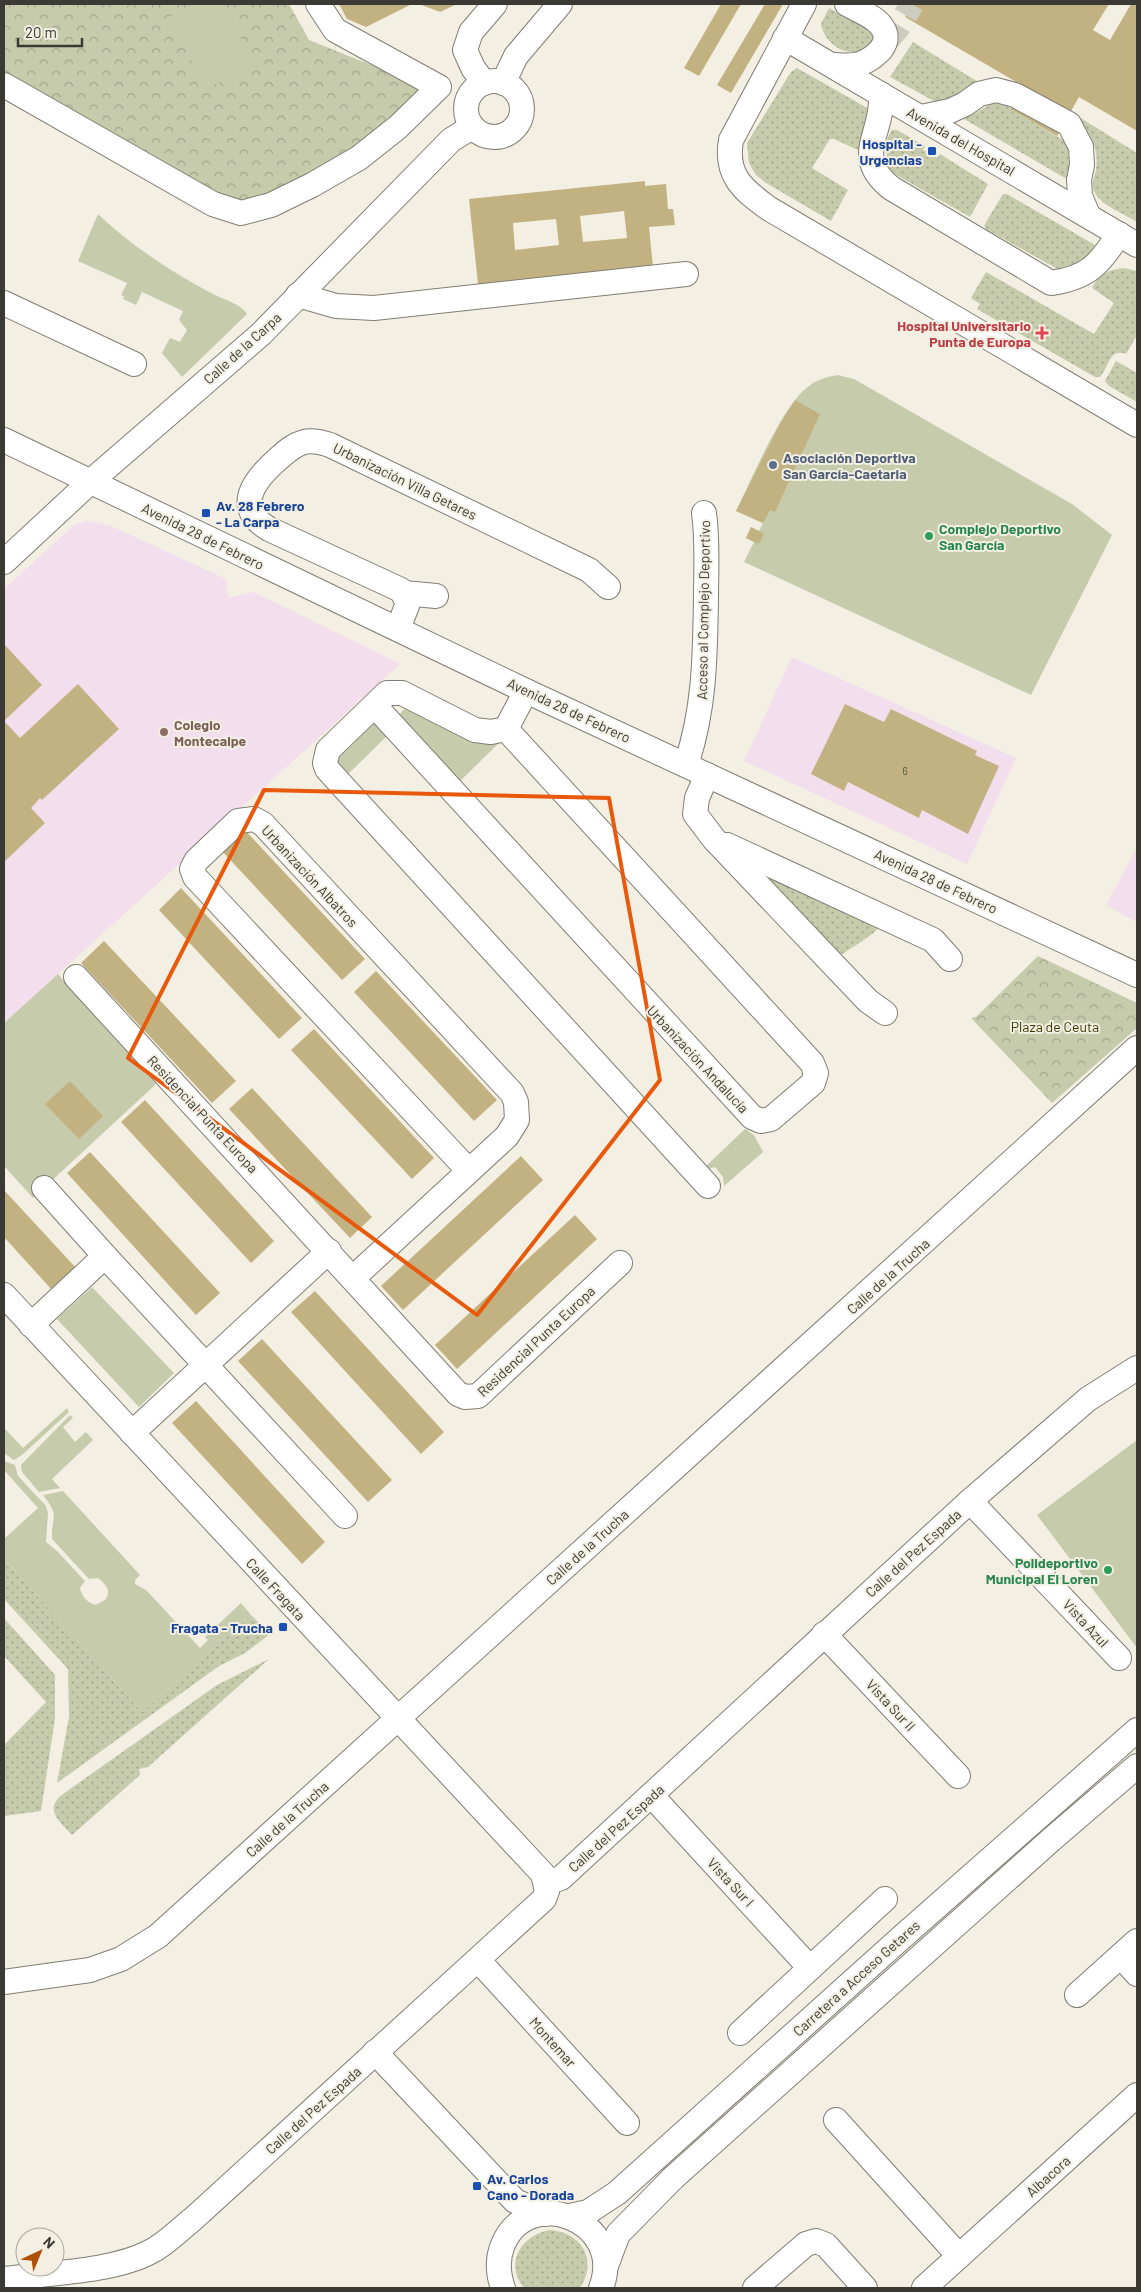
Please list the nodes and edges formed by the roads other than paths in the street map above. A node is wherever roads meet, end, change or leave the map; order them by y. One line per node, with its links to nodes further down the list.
1 (318, 4): 9 (street)
2 (496, 4): 8 (street)
3 (560, 4): 8 (street)
4 (804, 4): 6 (street)
5 (847, 4): 7 (street)
6 (785, 38): 7 (street, Avenida del Hospital); 19 (street)
7 (832, 65): 10 (street, Avenida del Hospital)
8 (494, 83): 12 (street); 12 (street)
9 (4, 85)
10 (881, 94): 11 (street, Avenida del Hospital); 14 (street)
11 (921, 118): 13 (street, Avenida del Hospital); 13 (street)
12 (472, 127): 16 (street, Calle de la Carpa)
13 (1088, 215): 14 (street, Avenida del Hospital)
14 (1128, 239)
15 (686, 274): 16 (street)
16 (298, 295): 21 (street, Calle de la Carpa)
17 (4, 303): 18 (street)
18 (134, 364)
19 (1137, 425)
20 (4, 440): 21 (street, Avenida 28 de Febrero)
21 (90, 482): 23 (street, Calle de la Carpa); 27 (street, Avenida 28 de Febrero)
22 (704, 513): 31 (street, Acceso al Complejo Deportivo)
23 (4, 562)
24 (608, 587): 25 (street, Urbanización Villa Getares)
25 (404, 593): 26 (street, Urbanización Villa Getares); 27 (street)
26 (436, 596)
27 (398, 629): 28 (street, Avenida 28 de Febrero)
28 (526, 691): 30 (street); 31 (street, Avenida 28 de Febrero)
29 (374, 706): 30 (street); 30 (street, Urbanización Andalucía); 40 (street)
30 (506, 729)
31 (686, 764): 32 (street, Avenida 28 de Febrero)
32 (707, 775): 33 (street); 35 (street, Avenida 28 de Febrero)
33 (714, 839): 34 (street); 37 (street)
34 (950, 959)
35 (1137, 974)
36 (76, 977): 42 (street, Residencial Punta Europa)
37 (885, 1013)
38 (1137, 1048): 55 (street, Calle de la Trucha)
39 (469, 1172): 39 (street, Urbanización Albatros); 45 (street, Urbanización Albatros)
40 (708, 1186)
41 (44, 1188): 43 (street)
42 (329, 1251): 45 (street, Residencial Punta Europa); 48 (street)
43 (105, 1256): 47 (street); 48 (street)
44 (620, 1264): 45 (street, Residencial Punta Europa)
45 (353, 1278)
46 (4, 1295): 47 (street, Calle Fragata)
47 (31, 1325): 50 (street, Calle Fragata)
48 (206, 1366): 50 (street); 52 (street)
49 (1137, 1368): 51 (street, Calle del Pez Espada)
50 (132, 1433): 55 (street, Calle Fragata)
51 (970, 1501): 53 (street, Calle del Pez Espada); 54 (street, Vista Azul)
52 (345, 1516)
53 (824, 1634): 58 (street, Vista Sur II); 59 (street, Calle del Pez Espada)
54 (1119, 1658)
55 (398, 1720): 60 (street, Calle Fragata); 66 (street, Calle de la Trucha)
56 (1137, 1730): 75 (street, Carretera a Acceso Getares)
57 (1137, 1766): 79 (street, Carretera a Acceso Getares)
58 (958, 1776)
59 (652, 1796): 60 (street, Calle del Pez Espada); 64 (street, Vista Sur I)
60 (546, 1883): 63 (street, Calle del Pez Espada)
61 (885, 1899): 64 (street)
62 (1129, 1948): 65 (street); 67 (street)
63 (478, 1960): 69 (street, Calle del Pez Espada); 72 (street, Montemar)
64 (810, 1968): 68 (street)
65 (1137, 1974)
66 (4, 1982)
67 (1077, 1995)
68 (740, 2032)
69 (376, 2052): 73 (street); 78 (street, Calle del Pez Espada)
70 (1137, 2095): 77 (street, Albacora)
71 (836, 2120): 77 (street)
72 (627, 2124)
73 (515, 2201): 74 (street); 76 (street)
74 (545, 2214): 75 (street); 76 (street)
75 (570, 2216): 79 (street)
76 (516, 2228): 80 (street)
77 (959, 2256): 83 (street, Albacora)
78 (4, 2278)
79 (604, 2280)
80 (500, 2286)
81 (755, 2288): 82 (street)
82 (865, 2288)
83 (924, 2288)

